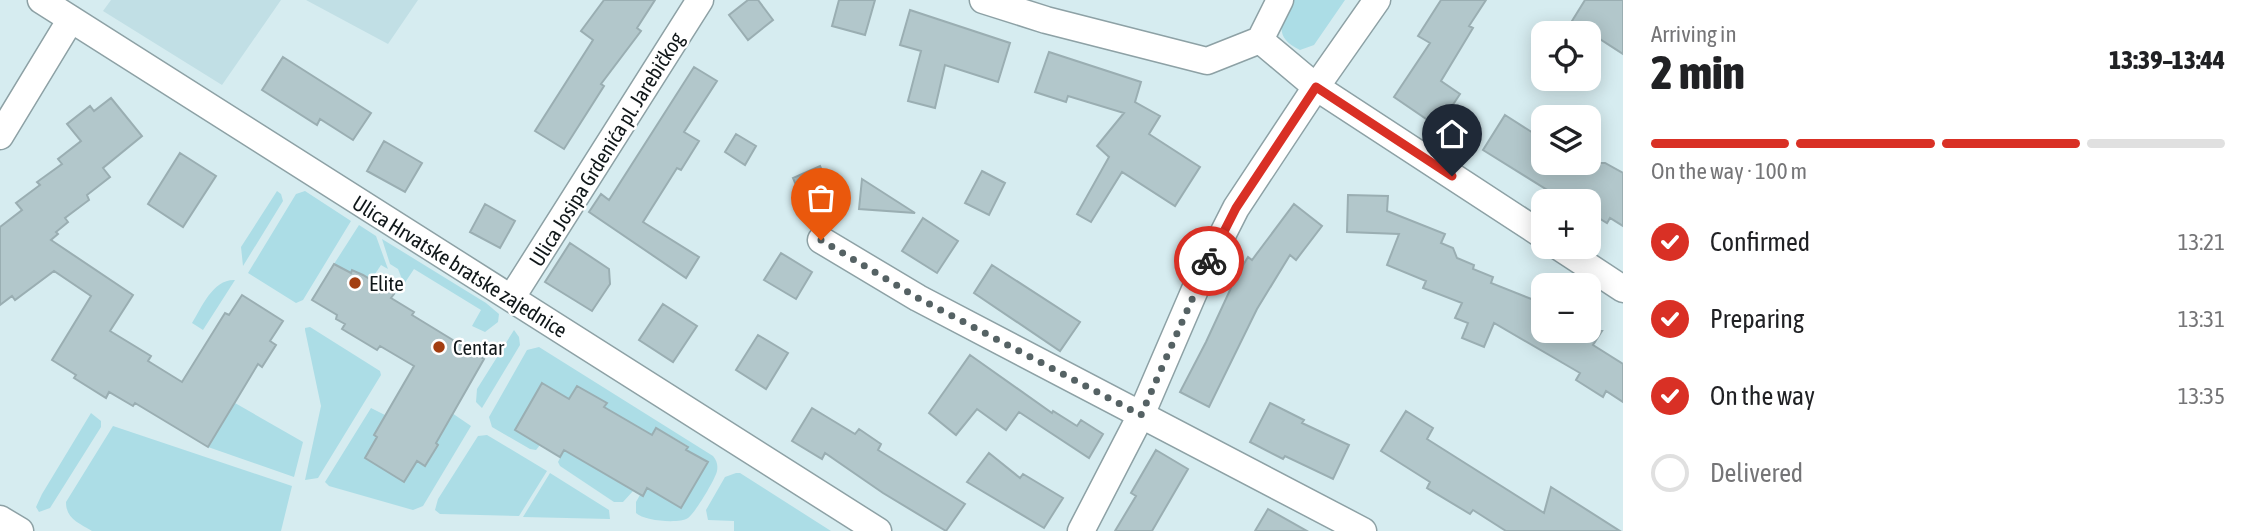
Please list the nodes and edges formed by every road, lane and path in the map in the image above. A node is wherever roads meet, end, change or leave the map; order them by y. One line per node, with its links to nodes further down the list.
1 (41, 0): 6 (street, Ulica Hrvatske bratske zajednice)
2 (700, 0): 14 (street, Ulica Josipa Grdenića pl. Jarebičkog)
3 (983, 0): 7 (street)
4 (1280, 0): 7 (street)
5 (1377, 0): 8 (street)
6 (71, 19): 9 (street); 14 (street, Ulica Hrvatske bratske zajednice)
7 (1260, 40): 8 (street)
8 (1316, 87): 10 (street); 15 (street)
9 (0, 136)
10 (1531, 228)
11 (821, 240): 15 (street)
12 (1577, 259): 13 (street)
13 (1623, 289)
14 (512, 298): 18 (street, Ulica Hrvatske bratske zajednice)
15 (1141, 415): 19 (street); 20 (street)
16 (0, 519): 17 (street)
17 (20, 531)
18 (878, 531)
19 (1081, 531)
20 (1363, 531)

